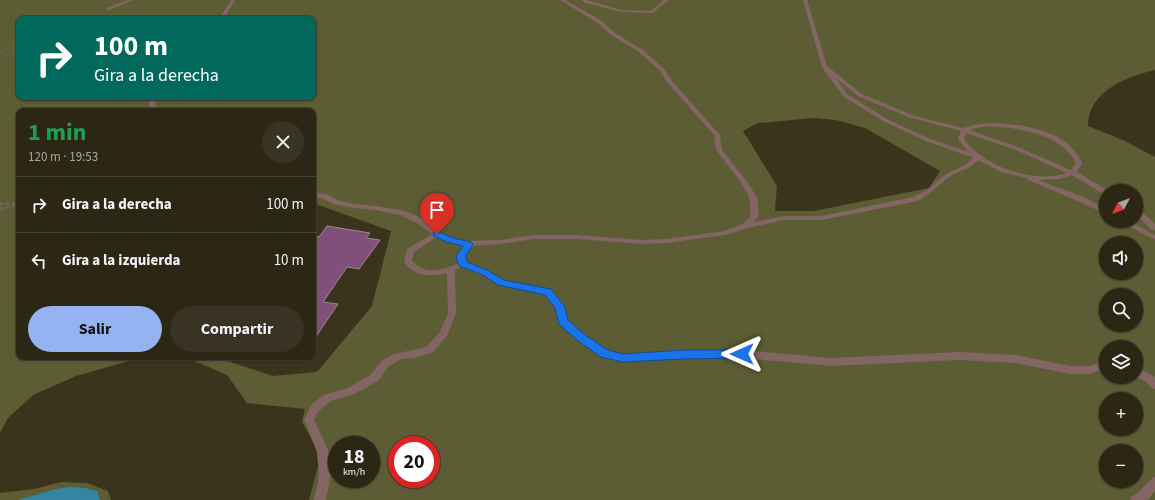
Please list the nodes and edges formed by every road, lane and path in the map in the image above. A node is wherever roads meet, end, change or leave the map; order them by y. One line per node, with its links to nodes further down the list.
1 (131, 0): 7 (lane)
2 (233, 0): 8 (lane)
3 (562, 0): 24 (lane)
4 (584, 0): 5 (lane)
5 (667, 0)
6 (805, 0): 11 (lane)
7 (107, 9)
8 (224, 16)
9 (16, 46): 10 (path)
10 (0, 52)
11 (825, 67): 12 (lane); 13 (lane)
12 (964, 130): 13 (lane); 14 (lane); 14 (lane)
13 (976, 157): 15 (lane); 24 (lane)
14 (1073, 173): 15 (lane); 16 (lane)
15 (1016, 174): 21 (lane)
16 (1099, 188)
17 (316, 195): 27 (lane)
18 (0, 204): 19 (path)
19 (16, 204)
20 (16, 205): 22 (path)
21 (1099, 208)
22 (0, 209)
23 (1143, 217): 26 (lane)
24 (746, 226): 29 (lane)
25 (1136, 228): 28 (lane)
26 (1155, 228)
27 (437, 234): 29 (lane); 31 (lane)
28 (1155, 238)
29 (468, 244): 30 (lane)
30 (463, 264): 31 (lane); 32 (lane)
31 (451, 269): 36 (lane)
32 (1099, 367)
33 (1143, 375): 34 (lane)
34 (1155, 385)
35 (1155, 482): 37 (lane)
36 (320, 500)
37 (1136, 500)

